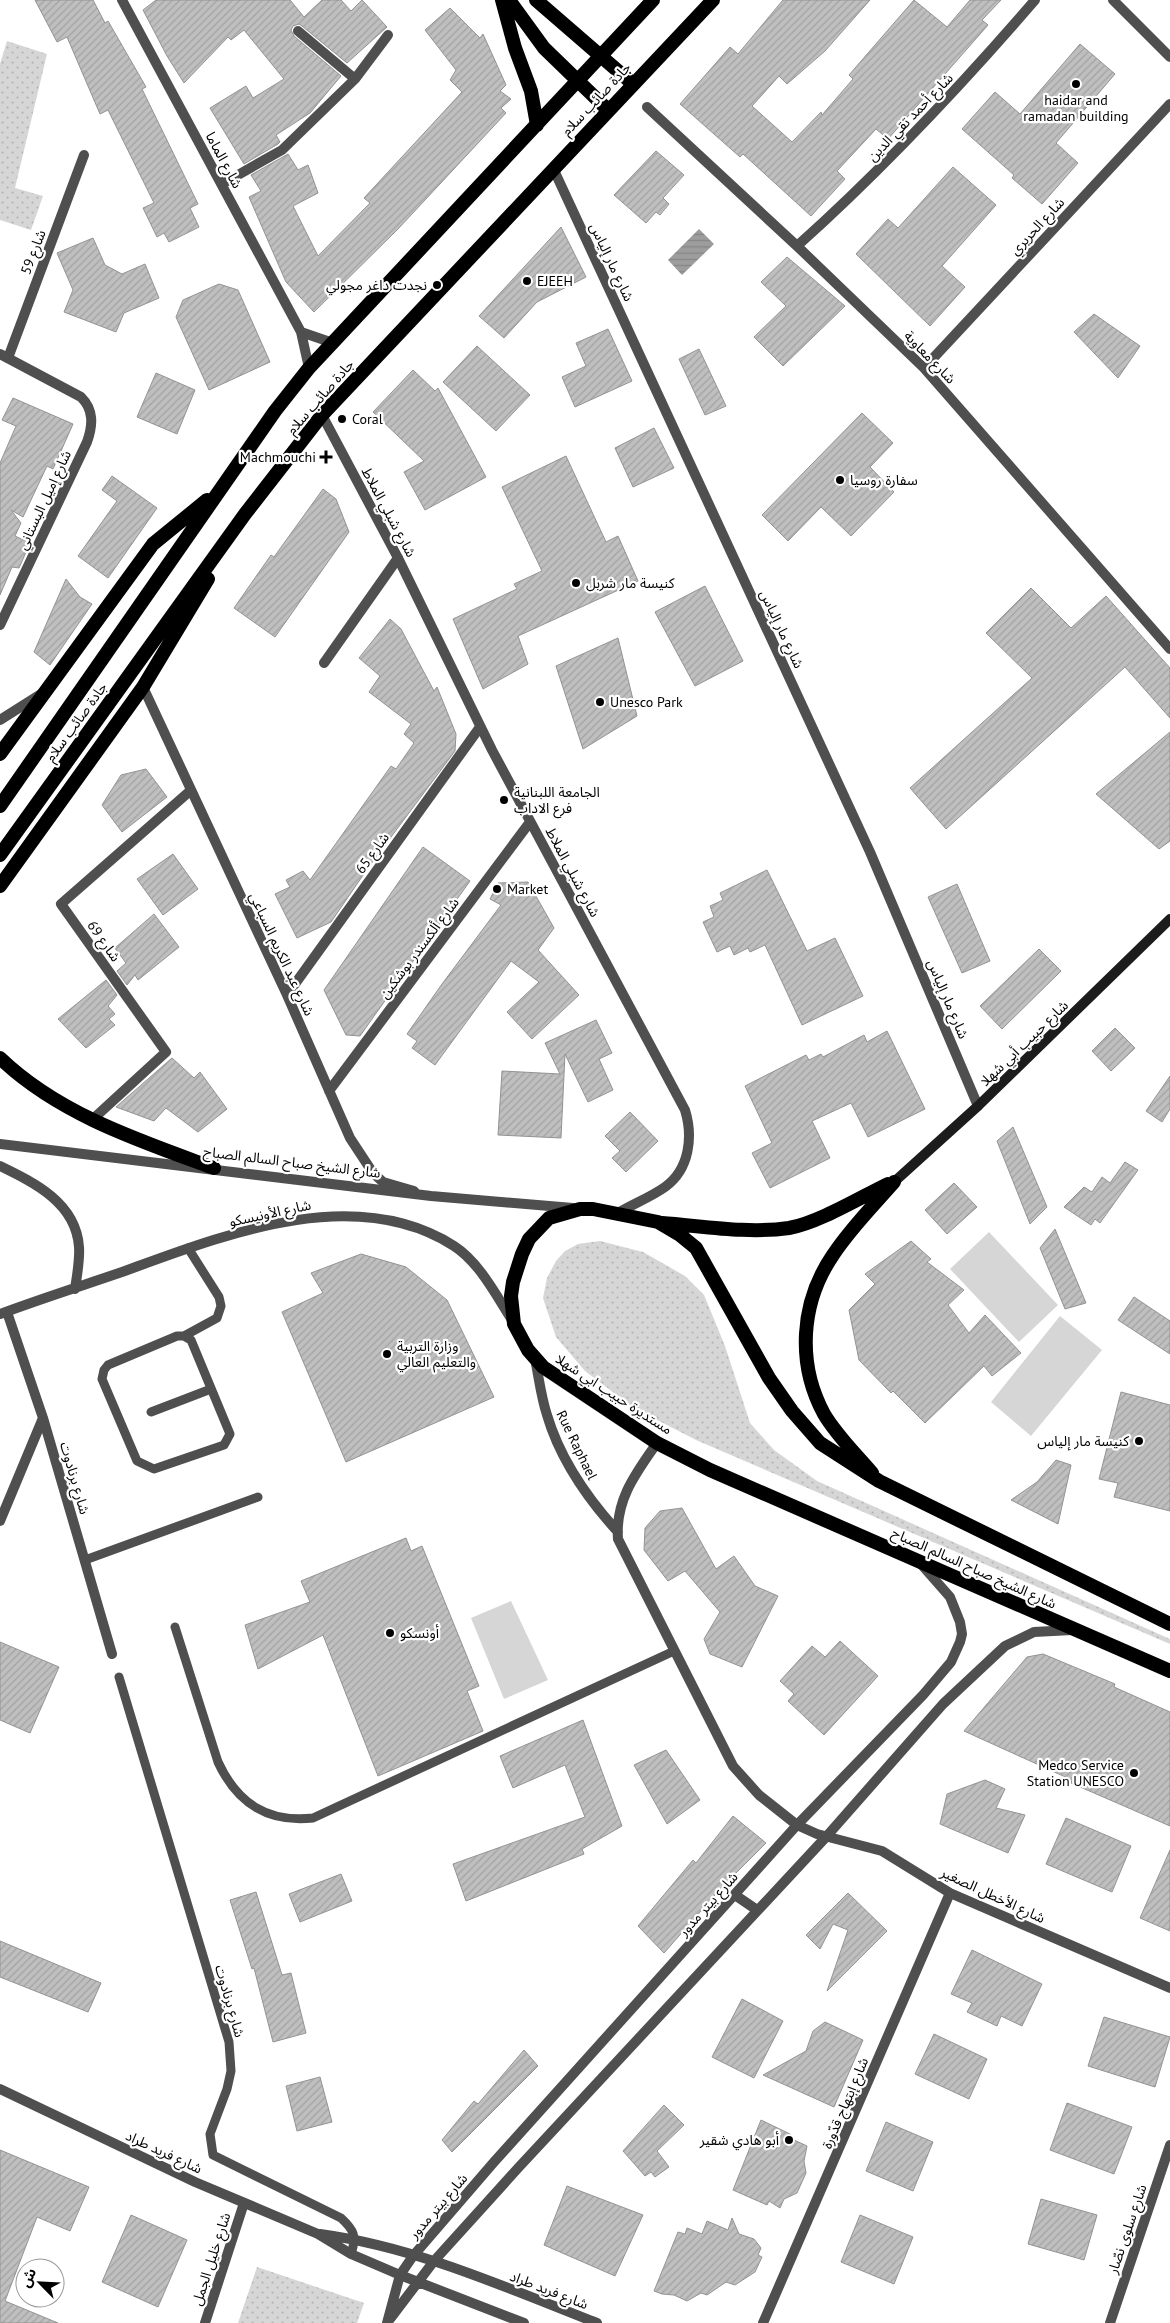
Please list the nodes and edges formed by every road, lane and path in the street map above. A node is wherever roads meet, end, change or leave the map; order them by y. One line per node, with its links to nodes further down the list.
1 (122, 0): 22 (street, شارع الماما)
2 (502, 0): 19 (highway)
3 (509, 0): 14 (highway)
4 (536, 0): 11 (highway)
5 (653, 0): 11 (highway, جادة صائب سلام)
6 (713, 0): 15 (highway, جادة صائب سلام)
7 (1036, 0): 23 (street, شارع أحمد تقي الدين)
8 (1113, 0): 12 (street)
9 (298, 31): 13 (street)
10 (388, 35): 13 (street)
11 (601, 55): 14 (highway, جادة صائب سلام); 15 (highway)
12 (1170, 57)
13 (355, 79): 22 (street)
14 (577, 81): 18 (highway); 19 (highway, جادة صائب سلام)
15 (633, 84): 18 (highway, جادة صائب سلام)
16 (1170, 104): 28 (street, شارع الحريري)
17 (647, 108): 23 (street, شارع معاوية)
18 (608, 110): 21 (highway, جادة صائب سلام)
19 (537, 125): 25 (highway, جادة صائب سلام)
20 (84, 155): 26 (street, شارع 59)
21 (553, 168): 29 (highway, جادة صائب سلام); 50 (street, شارع مار إلياس)
22 (222, 184): 24 (street, شارع الماما)
23 (797, 246): 28 (street, شارع معاوية)
24 (301, 332): 25 (street); 27 (street, شارع الماما)
25 (333, 343): 27 (highway, جادة صائب سلام)
26 (4, 356): 33 (street, شارع إميل البستاني)
27 (309, 368): 30 (highway, جادة صائب سلام)
28 (924, 368): 34 (street, شارع معاوية)
29 (322, 415): 31 (highway, جادة صائب سلام); 32 (street, شارع شبلي الملاط)
30 (220, 490): 37 (highway); 42 (highway, جادة صائب سلام)
31 (246, 514): 36 (highway); 44 (highway, جادة صائب سلام)
32 (398, 558): 35 (street); 39 (street, شارع شبلي الملاط)
33 (0, 625)
34 (1170, 649)
35 (324, 663)
36 (143, 687): 41 (street, شارع عبد الكريم السباعي); 45 (highway)
37 (45, 690): 38 (street); 40 (highway)
38 (0, 720)
39 (480, 727): 43 (street, شارع شبلي الملاط); 47 (street, شارع 65)
40 (0, 754)
41 (190, 791): 47 (street, شارع عبد الكريم السباعي); 51 (street, شارع 69)
42 (0, 806)
43 (530, 822): 49 (street, شارع ألكسندر بوشكين); 58 (street, شارع شبلي الملاط)
44 (0, 855)
45 (0, 886)
46 (1170, 919): 50 (main road, شارع حبيب أبي شهلا)
47 (287, 995): 49 (street, شارع عبد الكريم السباعي)
48 (0, 1058): 51 (highway)
49 (329, 1091): 56 (street, شارع عبد الكريم السباعي)
50 (978, 1106): 55 (main road, شارع حبيب أبي شهلا)
51 (93, 1119): 54 (highway)
52 (0, 1144): 54 (street, شارع الشيخ صباح السالم الصباح)
53 (0, 1166): 61 (street)
54 (214, 1168): 56 (street, شارع الشيخ صباح السالم الصباح)
55 (894, 1182): 59 (highway); 70 (highway)
56 (432, 1196): 57 (street, شارع الشيخ صباح السالم الصباح)
57 (586, 1209): 58 (highway, مستديرة حبيب ابي شهلا); 63 (highway, مستديرة حبيب ابي شهلا)
58 (618, 1213): 59 (highway, مستديرة حبيب ابي شهلا)
59 (658, 1222): 70 (highway, مستديرة حبيب ابي شهلا)
60 (188, 1248): 61 (street, شارع الأونيسكو); 63 (street, شارع الأونيسكو); 64 (lane)
61 (75, 1289): 62 (street, شارع الأونيسكو)
62 (3, 1313): 68 (street, شارع برنادوت)
63 (514, 1324): 65 (highway, مستديرة حبيب ابي شهلا)
64 (184, 1336): 66 (lane); 66 (lane)
65 (535, 1359): 69 (highway, مستديرة حبيب ابي شهلا); 74 (street, Rue Raphael)
66 (211, 1388): 67 (lane)
67 (151, 1412)
68 (43, 1418): 73 (street); 75 (street, شارع برنادوت)
69 (657, 1443): 71 (highway, مستديرة حبيب ابي شهلا); 74 (street)
70 (879, 1481): 77 (highway)
71 (764, 1495): 76 (highway, شارع الشيخ صباح السالم الصباح)
72 (258, 1497): 75 (lane)
73 (0, 1521)
74 (618, 1532): 80 (street, شارع الأخطل الصغير)
75 (85, 1560): 81 (street, شارع برنادوت)
76 (919, 1561): 79 (highway, شارع الشيخ صباح السالم الصباح); 84 (street, شارع بيتر مدور)
77 (1170, 1624)
78 (175, 1627): 80 (lane)
79 (1074, 1630): 82 (highway, شارع الشيخ صباح السالم الصباح); 85 (street)
80 (674, 1651): 84 (street, شارع الأخطل الصغير)
81 (112, 1654)
82 (1170, 1671)
83 (119, 1677): 94 (lane, شارع برنادوت)
84 (797, 1825): 85 (street, شارع الأخطل الصغير); 87 (street, شارع بيتر مدور)
85 (826, 1837): 86 (street, شارع الأخطل الصغير); 88 (street)
86 (950, 1892): 89 (street, شارع الأخطل الصغير); 104 (street, شارع إبتهاج قدّورة)
87 (735, 1895): 88 (street); 96 (street, شارع بيتر مدور)
88 (757, 1910): 97 (street)
89 (1170, 1988)
90 (0, 2089): 92 (street, شارع فريد طراد)
91 (1170, 2144): 105 (street, شارع سلوى نصّار)
92 (244, 2203): 93 (street, شارع فريد طراد); 101 (street, شارع خليل الجمل)
93 (318, 2234): 94 (street, شارع فريد طراد); 95 (street, شارع فريد طراد)
94 (355, 2241): 95 (lane); 96 (street, شارع فريد طراد)
95 (351, 2254): 98 (street, شارع فريد طراد)
96 (413, 2256): 97 (street, شارع فريد طراد); 98 (street, شارع بيتر مدور)
97 (434, 2262): 99 (street); 103 (street, شارع فريد طراد)
98 (400, 2275): 99 (street, شارع فريد طراد); 100 (street)
99 (419, 2282): 100 (street); 102 (street, شارع فريد طراد)
100 (387, 2322)
101 (205, 2323)
102 (524, 2323)
103 (597, 2323)
104 (764, 2323)
105 (1110, 2323)

